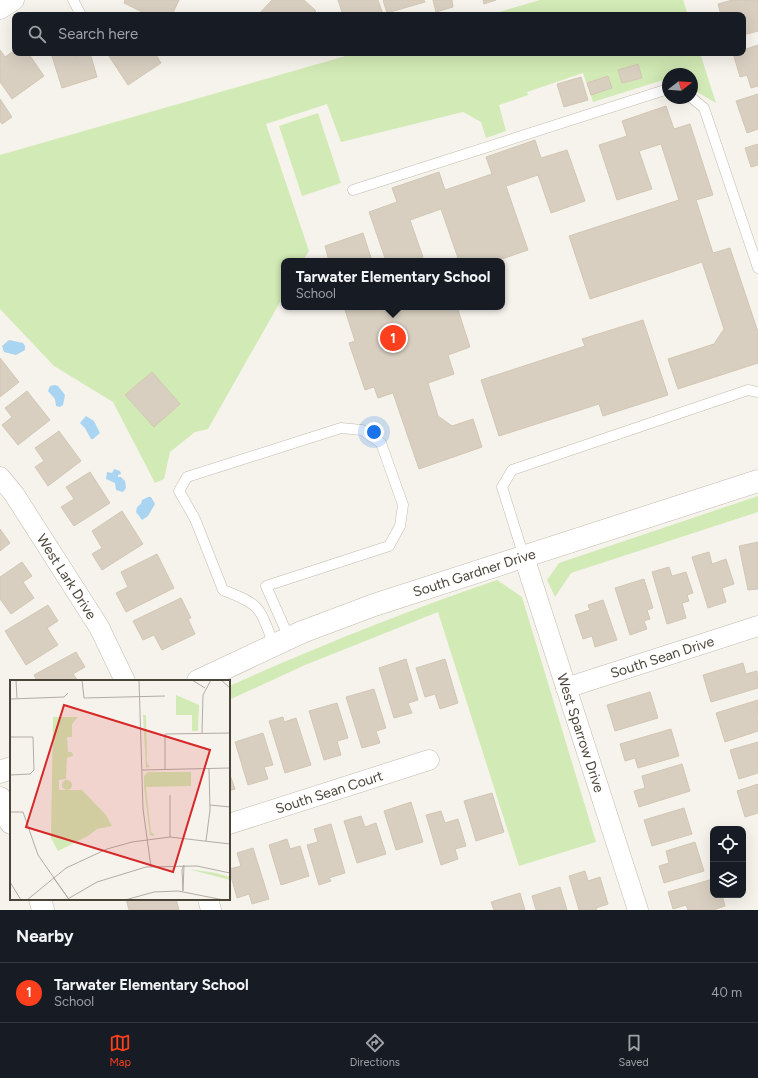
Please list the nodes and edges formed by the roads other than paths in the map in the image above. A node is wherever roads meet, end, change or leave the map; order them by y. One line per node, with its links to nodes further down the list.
1 (14, 0): 3 (street)
2 (73, 0): 4 (lane)
3 (0, 9)
4 (79, 12)
5 (662, 91): 7 (lane)
6 (698, 103): 8 (lane)
7 (353, 190)
8 (758, 268)
9 (758, 392): 12 (lane)
10 (0, 477): 15 (street, West Lark Drive)
11 (758, 481): 12 (street, South Gardner Drive)
12 (524, 557): 14 (street, South Gardner Drive); 17 (street, West Sparrow Drive)
13 (758, 626): 17 (street, South Sean Drive)
14 (282, 642): 14 (lane); 16 (street, South Gardner Drive)
15 (125, 680)
16 (200, 680)
17 (566, 688): 28 (street, West Sparrow Drive)
18 (429, 760): 23 (street, South Sean Court)
19 (10, 768): 20 (street)
20 (0, 772)
21 (0, 798): 22 (street)
22 (10, 821)
23 (230, 824)
24 (40, 900): 26 (street)
25 (208, 900): 27 (street)
26 (43, 910)
27 (211, 910)
28 (638, 910)

